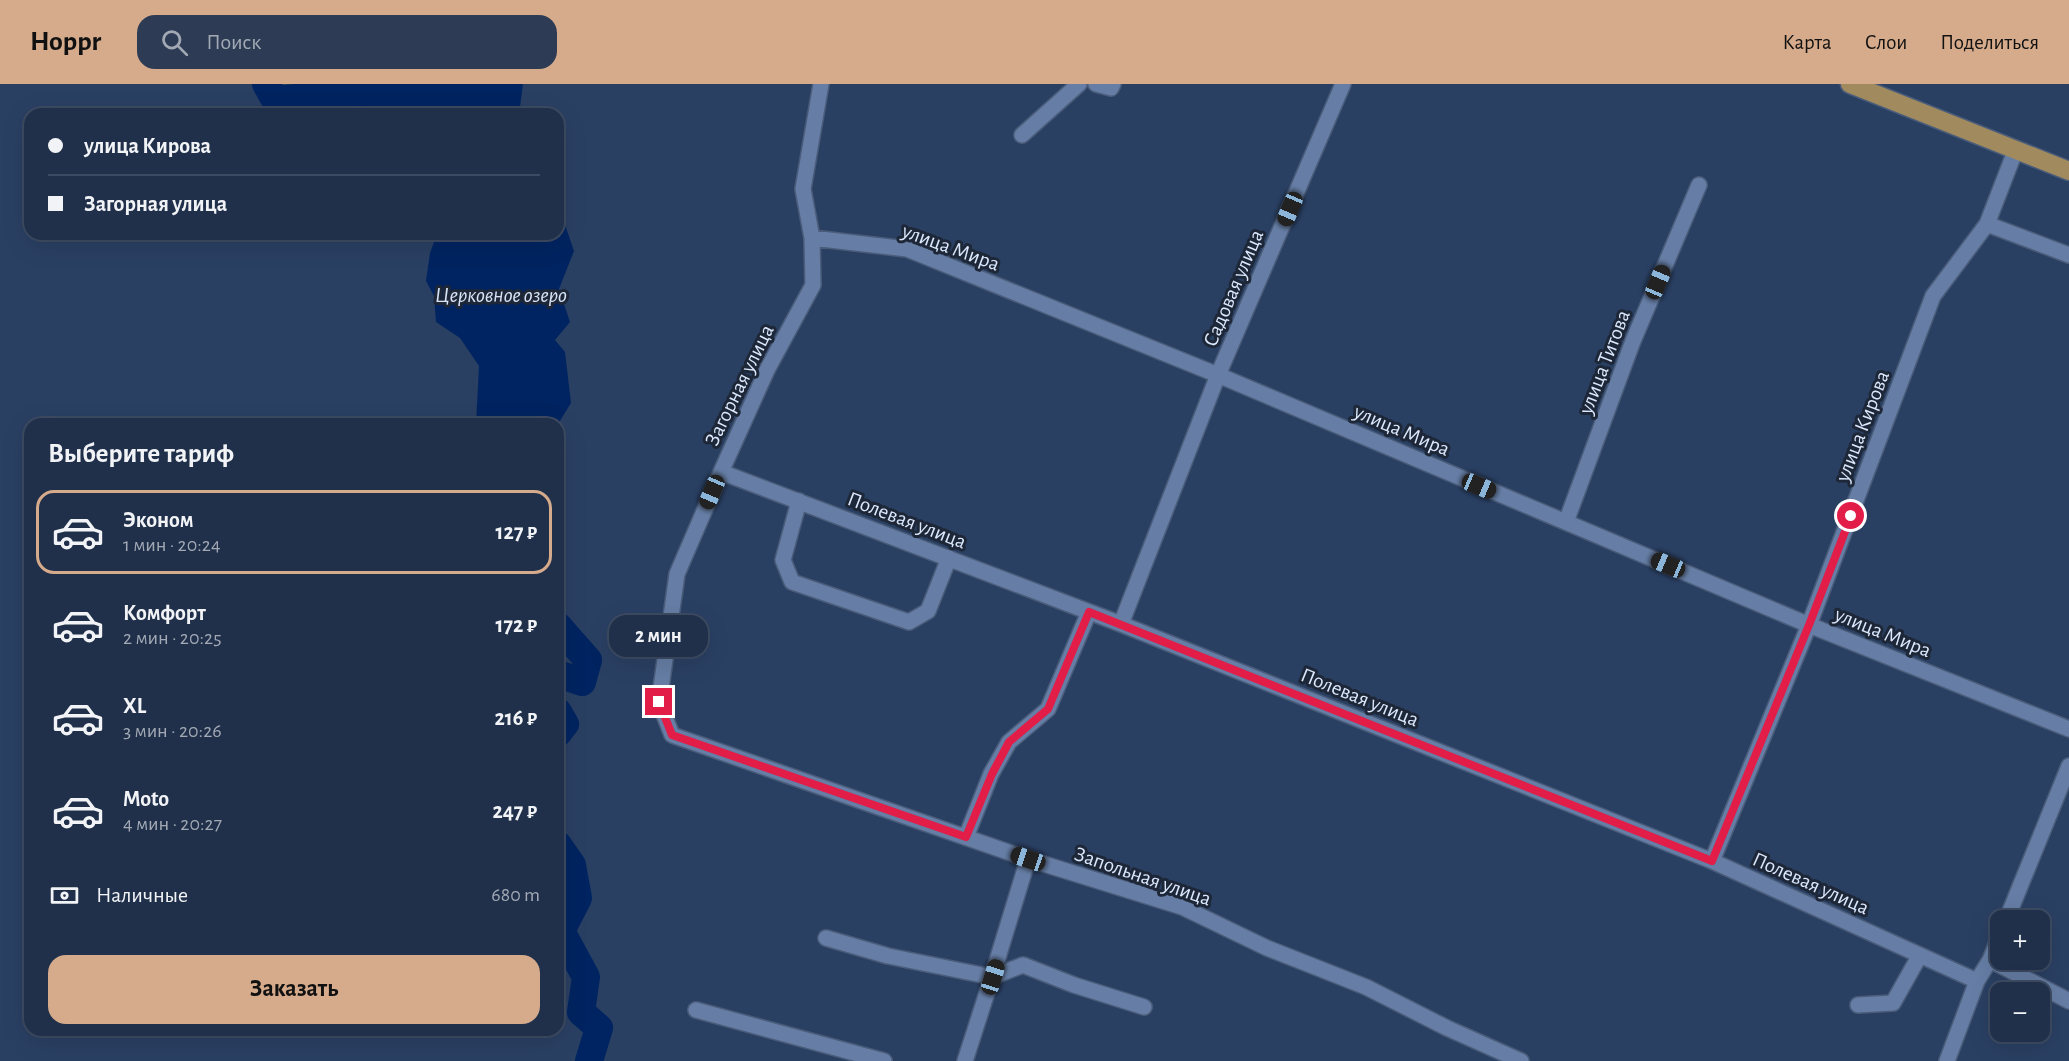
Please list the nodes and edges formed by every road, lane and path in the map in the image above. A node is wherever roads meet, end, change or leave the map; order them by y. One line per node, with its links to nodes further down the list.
1 (821, 84): 12 (street, Загорная улица)
2 (1079, 84): 7 (street)
3 (1096, 84): 4 (street)
4 (1113, 84)
5 (1343, 84): 14 (street, Садовая улица)
6 (1851, 84): 8 (main road)
7 (1022, 135)
8 (2016, 150): 9 (main road); 11 (street, улица Кирова)
9 (2069, 171)
10 (1699, 185): 17 (street, улица Титова)
11 (1987, 224): 13 (street); 21 (street, улица Кирова)
12 (812, 238): 14 (street, улица Мира); 15 (street, Загорная улица)
13 (2069, 255)
14 (1218, 375): 17 (street, улица Мира); 20 (street, Садовая улица)
15 (721, 471): 16 (street, Полевая улица); 23 (street, Загорная улица)
16 (799, 501): 18 (street, Полевая улица); 18 (street)
17 (1566, 522): 21 (street, улица Мира)
18 (949, 558): 19 (street, Полевая улица)
19 (1089, 612): 20 (street, Полевая улица); 25 (street)
20 (1121, 624): 27 (street, Полевая улица)
21 (1809, 625): 22 (street, улица Мира); 27 (street, улица Кирова)
22 (2069, 729)
23 (672, 735): 25 (street, Запольная улица)
24 (2069, 766): 28 (street)
25 (966, 837): 26 (street, Запольная улица)
26 (1028, 859): 33 (street); 41 (street, Запольная улица)
27 (1712, 861): 30 (street, Полевая улица)
28 (2010, 910)
29 (826, 938): 33 (street)
30 (1920, 955): 34 (street, Полевая улица); 36 (street)
31 (1990, 960): 34 (street)
32 (2009, 970): 35 (street)
33 (993, 977): 37 (street); 40 (street)
34 (1977, 981): 42 (street)
35 (2069, 1001)
36 (1858, 1005)
37 (1144, 1007)
38 (696, 1010): 39 (street)
39 (884, 1061)
40 (965, 1061)
41 (1521, 1061)
42 (1947, 1061)

